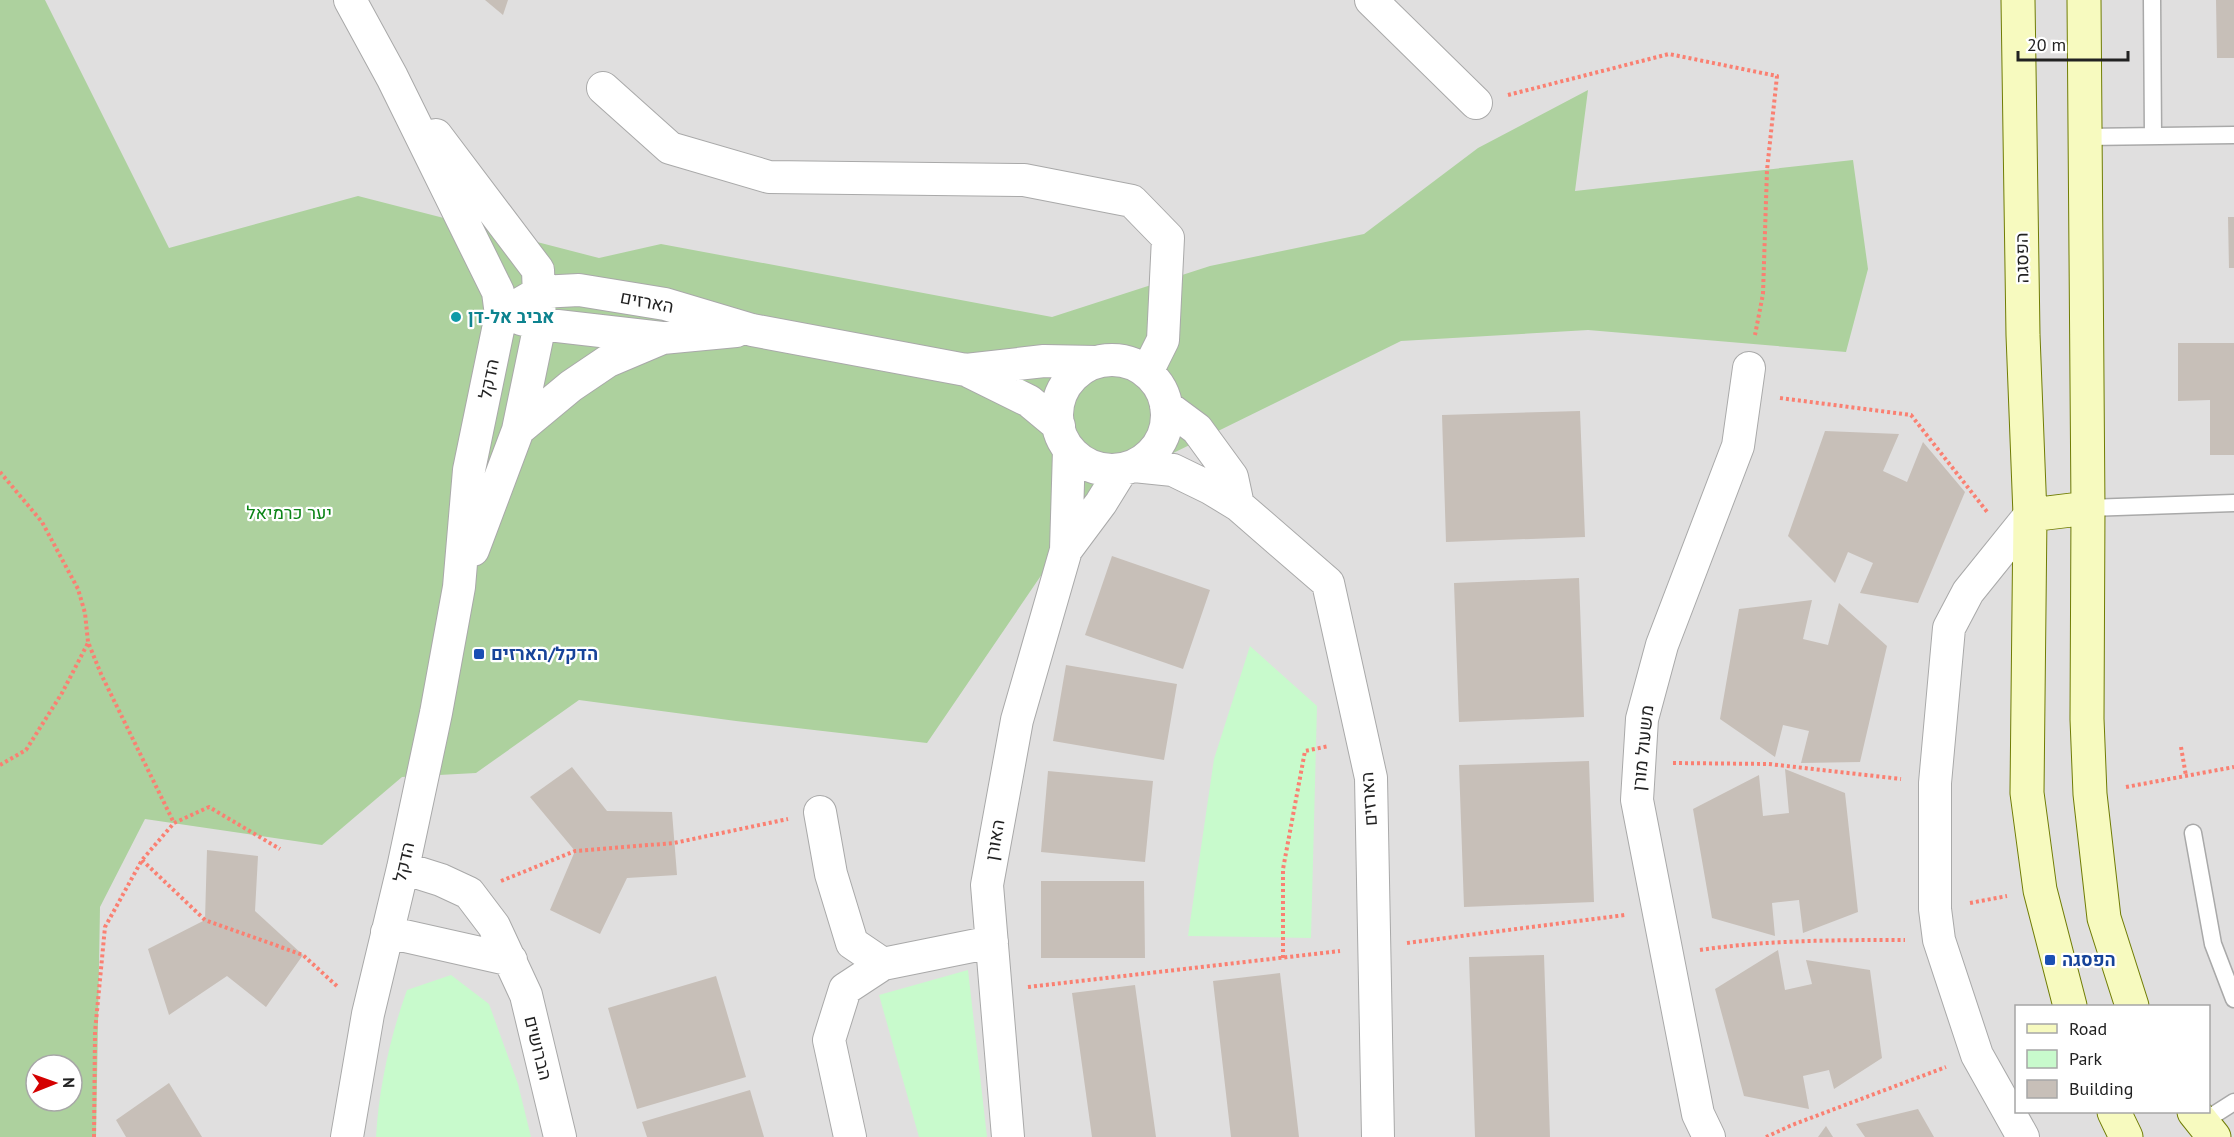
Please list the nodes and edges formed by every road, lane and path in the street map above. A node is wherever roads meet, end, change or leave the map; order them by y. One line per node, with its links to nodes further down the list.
1 (350, 0): 6 (street, הדקל)
2 (1371, 0): 8 (street)
3 (2018, 0): 29 (street, הפסגה)
4 (2084, 0): 11 (street)
5 (2152, 0): 10 (lane)
6 (392, 77): 12 (street, הדקל); 13 (street, הדקל)
7 (603, 88): 19 (street)
8 (1476, 103): 20 (path)
9 (2234, 135): 10 (lane)
10 (2153, 136): 11 (lane)
11 (2086, 137): 28 (street)
12 (540, 292): 13 (street); 14 (street, הדקל); 15 (street, הארזים)
13 (501, 315): 14 (street); 32 (street, הדקל)
14 (540, 324): 16 (street, הארזים); 22 (street, הדקל)
15 (752, 330): 16 (street, הארזים); 18 (street, הארזים)
16 (662, 338): 22 (street, הארזים)
17 (1096, 362): 18 (street, הארזים); 19 (street); 23 (street)
18 (966, 370): 23 (street, הארזים)
19 (1147, 372): 21 (street)
20 (1747, 380): 30 (path); 36 (street, משעול מורן)
21 (1166, 406): 24 (street); 27 (street)
22 (518, 430): 32 (street, הדקל)
23 (1064, 438): 24 (street); 31 (street, האורן)
24 (1128, 468): 27 (street, הארזים); 31 (street, האורן)
25 (0, 472): 33 (path)
26 (2234, 503): 28 (lane)
27 (1238, 505): 34 (street, הארזים)
28 (2088, 508): 29 (street); 41 (street)
29 (2030, 515): 30 (street); 49 (street, הפסגה)
30 (2008, 540): 40 (street)
31 (1066, 550): 54 (street, האורן)
32 (459, 586): 47 (street, הדקל)
33 (88, 642): 37 (path); 43 (path)
34 (1362, 738): 55 (street, הארזים); 57 (path)
35 (2181, 747): 39 (path)
36 (1640, 763): 40 (path); 51 (street, משעול מורן)
37 (0, 765)
38 (2234, 767): 39 (path)
39 (2186, 776): 41 (path)
40 (1935, 783): 50 (street)
41 (2090, 794): 63 (street)
42 (820, 812): 48 (path); 59 (street)
43 (174, 823): 45 (path); 46 (path)
44 (2193, 833): 61 (lane)
45 (280, 849)
46 (142, 860): 64 (path); 69 (path)
47 (403, 868): 52 (street, הדקל); 58 (street, הברושים)
48 (496, 883)
49 (2040, 890): 50 (path); 62 (street, הפסגה)
50 (1935, 909): 53 (street)
51 (1659, 911): 55 (path); 56 (street, משעול מורן)
52 (387, 933): 58 (street); 64 (street, הדקל)
53 (1939, 940): 56 (path); 65 (street)
54 (992, 942): 59 (street); 60 (street, האורן)
55 (1374, 947): 57 (path); 74 (street, הארזים)
56 (1667, 954): 75 (street, משעול מורן)
57 (1282, 958): 60 (path)
58 (511, 960): 71 (street, הברושים)
59 (883, 964): 72 (street)
60 (996, 991): 73 (street, האורן)
61 (2234, 999)
62 (2070, 1005)
63 (2132, 1005)
64 (368, 1014): 70 (street, הדקל)
65 (1977, 1055): 76 (path); 77 (street)
66 (2234, 1102): 68 (lane)
67 (2114, 1113): 78 (street)
68 (2203, 1124)
69 (94, 1137)
70 (347, 1137)
71 (560, 1137)
72 (850, 1137)
73 (1008, 1137)
74 (1377, 1137)
75 (1709, 1137)
76 (1766, 1137)
77 (2023, 1137)
78 (2126, 1137)

